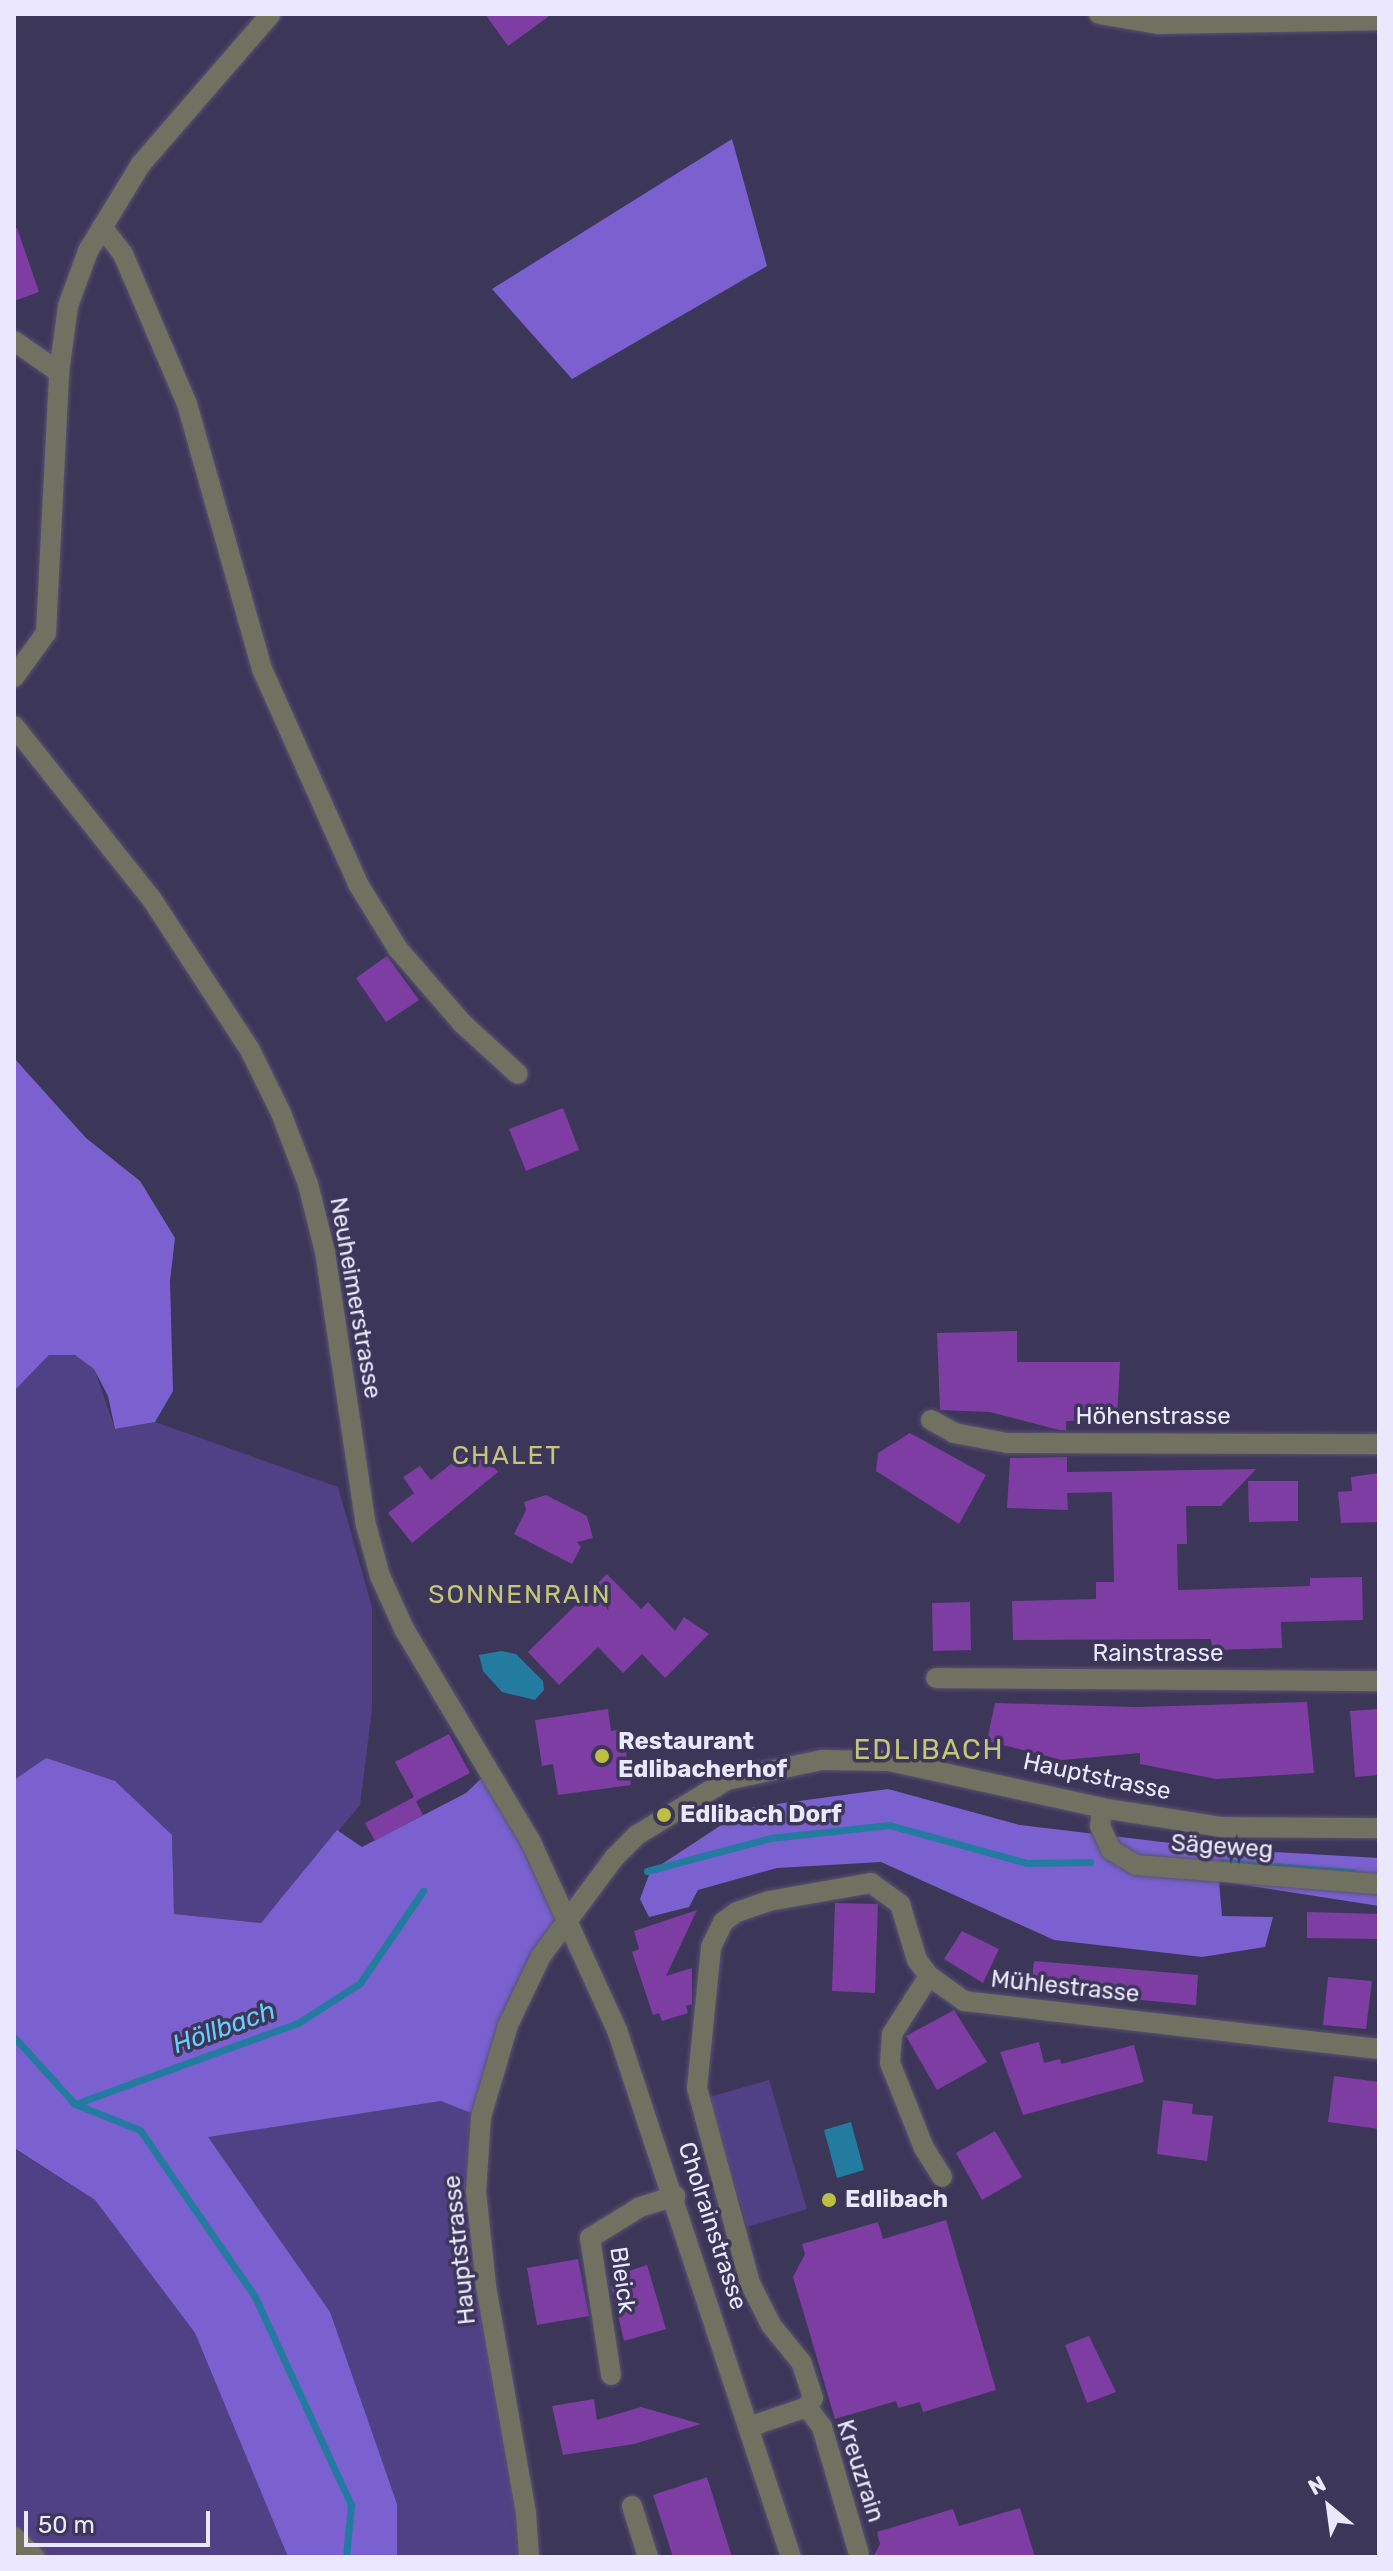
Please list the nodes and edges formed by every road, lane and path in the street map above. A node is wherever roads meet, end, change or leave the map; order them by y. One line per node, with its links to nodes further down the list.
1 (271, 14): 4 (street)
2 (1099, 14): 3 (street)
3 (1379, 20)
4 (102, 227): 6 (street); 9 (street)
5 (14, 341): 6 (street)
6 (59, 372): 7 (street)
7 (14, 677)
8 (14, 726): 17 (street, Neuheimerstrasse)
9 (518, 1074)
10 (931, 1420): 11 (street, Höhenstrasse)
11 (1379, 1444)
12 (936, 1678): 13 (street, Rainstrasse)
13 (1379, 1681)
14 (1102, 1808): 15 (street, Hauptstrasse); 16 (street, Sägeweg); 17 (street, Hauptstrasse)
15 (1379, 1828)
16 (1379, 1884)
17 (568, 1916): 21 (street, Cholrainstrasse); 29 (street, Hauptstrasse)
18 (929, 1976): 19 (street, Mühlestrasse); 20 (street); 23 (street, Mühlestrasse)
19 (1379, 2049)
20 (942, 2177)
21 (675, 2196): 22 (street, Bleick); 24 (street, Cholrainstrasse)
22 (611, 2375)
23 (807, 2407): 24 (street); 27 (street, Kreuzrain)
24 (749, 2427): 31 (street, Cholrainstrasse)
25 (632, 2506): 30 (street)
26 (14, 2537): 28 (street)
27 (859, 2554)
28 (35, 2557)
29 (529, 2557)
30 (648, 2557)
31 (791, 2557)

